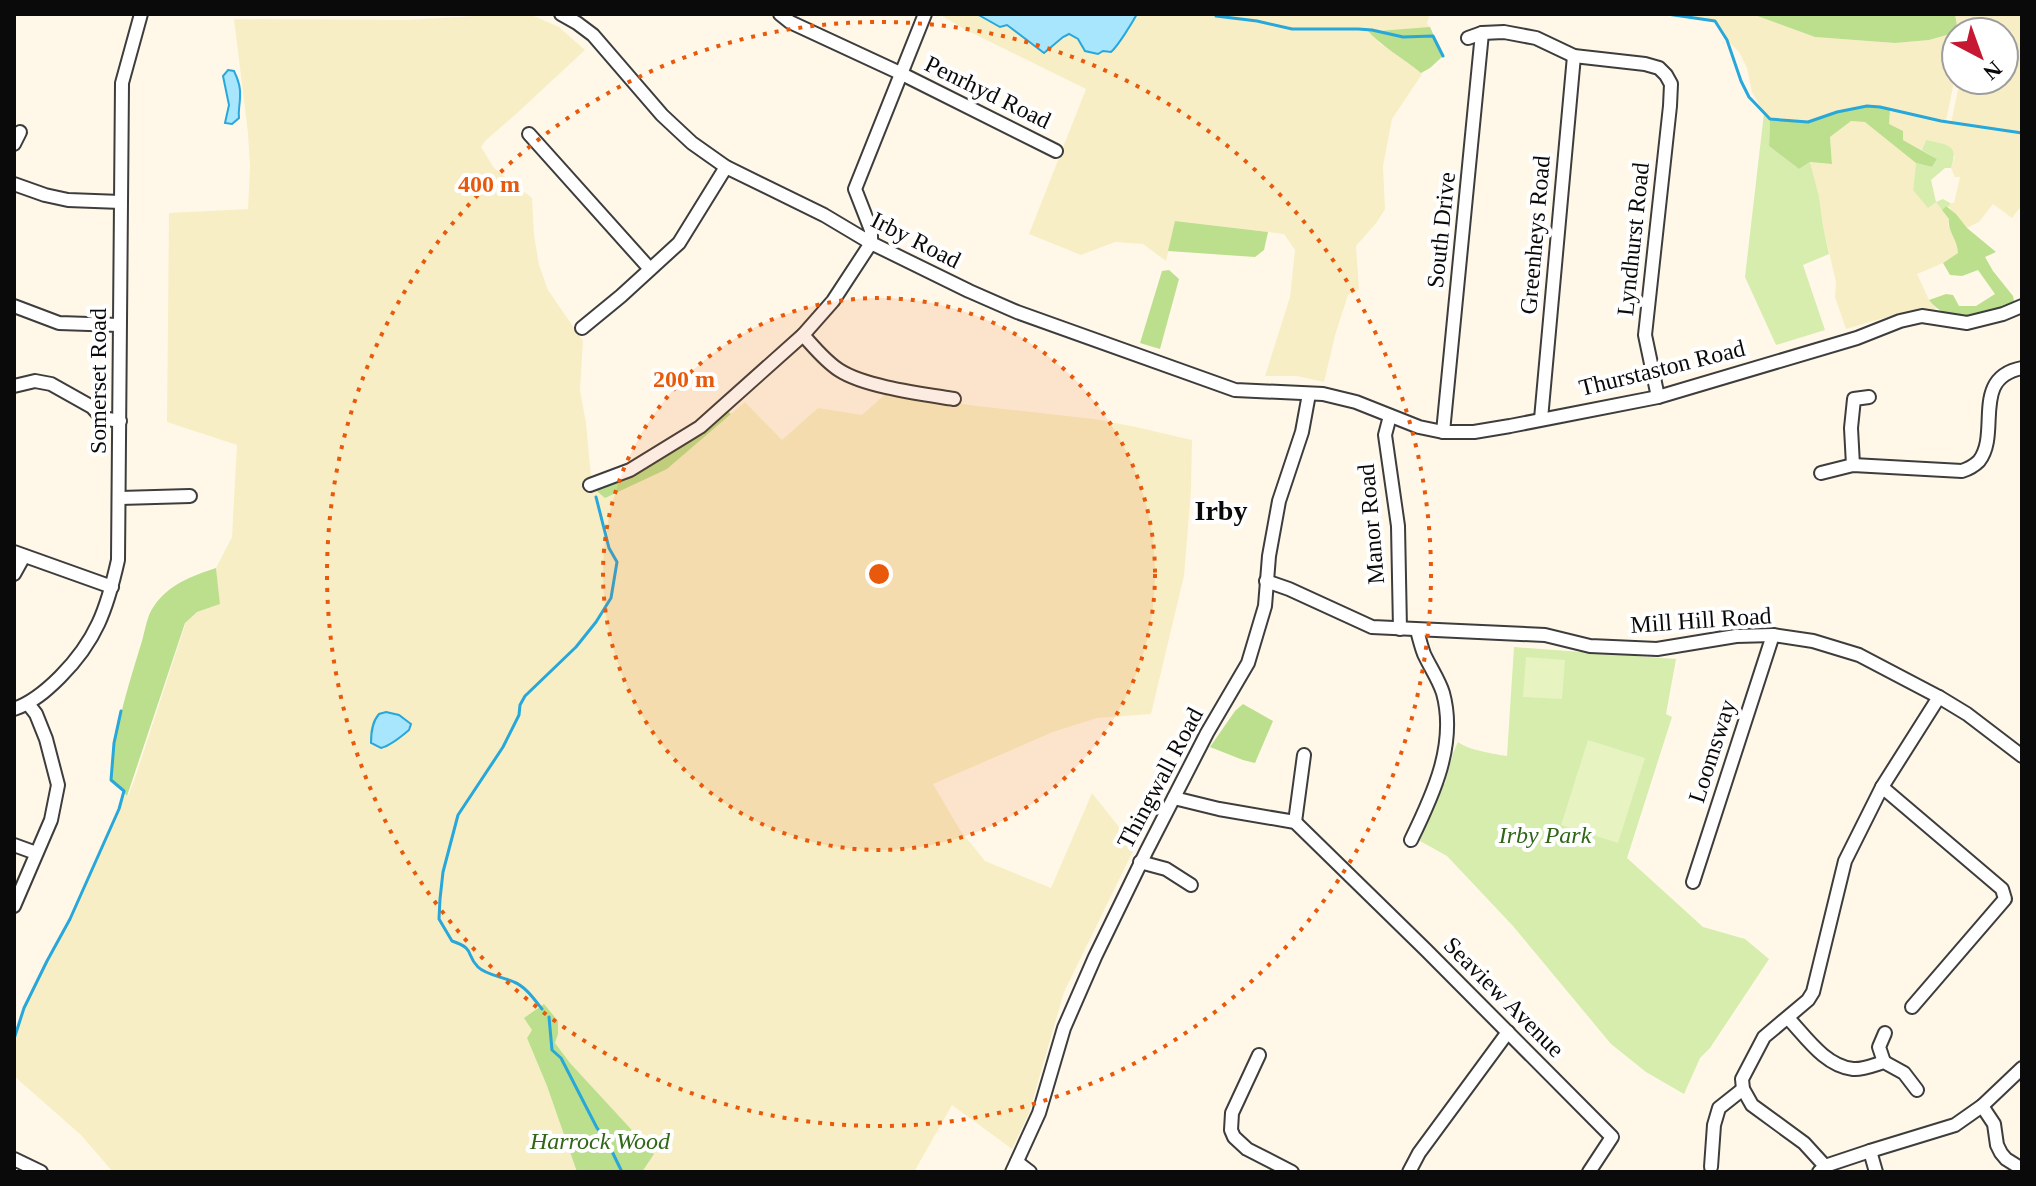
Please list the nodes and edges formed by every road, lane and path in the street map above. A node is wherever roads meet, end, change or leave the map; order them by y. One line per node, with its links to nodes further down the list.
1 (141, 14): 13 (street, Somerset Road)
2 (561, 14): 11 (street, Irby Road)
3 (780, 14): 8 (street, Penrhyd Road)
4 (925, 14): 8 (street)
5 (1482, 33): 6 (street); 7 (street); 30 (street, South Drive)
6 (1468, 38)
7 (1574, 56): 24 (street, Lyndhurst Road); 28 (street, Greenheys Road)
8 (900, 73): 10 (street, Penrhyd Road); 14 (street)
9 (529, 134): 15 (street)
10 (1056, 151)
11 (726, 167): 14 (street, Irby Road); 15 (street)
12 (14, 184): 13 (street)
13 (121, 202): 18 (street, Somerset Road)
14 (871, 243): 20 (street); 23 (street, Irby Road)
15 (650, 269): 19 (street)
16 (14, 306): 18 (street)
17 (2022, 306): 24 (street, Thurstaston Road)
18 (119, 325): 29 (street, Somerset Road)
19 (582, 328)
20 (803, 335): 26 (street); 33 (street)
21 (2022, 368): 31 (street)
22 (14, 386): 29 (street)
23 (1309, 394): 27 (street, Thurstaston Road); 38 (street, Thingwall Road)
24 (1658, 397): 28 (street, Thurstaston Road)
25 (1869, 397): 31 (street)
26 (954, 399)
27 (1390, 416): 30 (street, Thurstaston Road); 40 (street, Manor Road)
28 (1541, 419): 30 (street, Thurstaston Road)
29 (120, 421): 35 (street, Somerset Road)
30 (1443, 432)
31 (1853, 465): 32 (street)
32 (1821, 473)
33 (590, 485)
34 (190, 496): 35 (street)
35 (120, 498): 39 (street, Somerset Road)
36 (19, 554): 37 (street); 39 (street)
37 (14, 574)
38 (1266, 581): 40 (street, Mill Hill Road); 49 (street, Thingwall Road)
39 (112, 587): 44 (street, Somerset Road)
40 (1400, 629): 41 (street, Mill Hill Road)
41 (1417, 630): 42 (street, Mill Hill Road); 51 (street)
42 (1773, 635): 43 (street, Mill Hill Road); 55 (street, Loomsway)
43 (1939, 697): 47 (street, Mill Hill Road); 48 (street)
44 (29, 705): 45 (street, Somerset Road); 53 (street)
45 (14, 709)
46 (1304, 755): 50 (street)
47 (2022, 756)
48 (1882, 787): 58 (street); 59 (street)
49 (1174, 798): 50 (street); 54 (street, Thingwall Road)
50 (1295, 822): 60 (street, Seaview Avenue)
51 (1411, 840)
52 (14, 845): 53 (street)
53 (36, 853): 57 (street)
54 (1140, 862): 56 (street); 72 (street, Thingwall Road)
55 (1693, 882)
56 (1191, 885)
57 (14, 906)
58 (1912, 1007)
59 (1788, 1018): 63 (street); 65 (street)
60 (1508, 1032): 79 (street); 80 (street, Seaview Avenue)
61 (1885, 1033): 63 (street)
62 (1259, 1055): 78 (street)
63 (1884, 1062): 66 (street)
64 (2022, 1068): 67 (street)
65 (1743, 1089): 73 (street); 74 (street)
66 (1917, 1090)
67 (1982, 1106): 68 (street); 70 (street)
68 (1996, 1141): 69 (street); 75 (street)
69 (1982, 1143)
70 (1870, 1151): 74 (street); 81 (street)
71 (14, 1159): 76 (street)
72 (1014, 1167): 77 (street)
73 (1711, 1167)
74 (1822, 1169)
75 (2022, 1169)
76 (41, 1172)
77 (1030, 1172)
78 (1292, 1172)
79 (1409, 1172)
80 (1589, 1172)
81 (1876, 1172)

